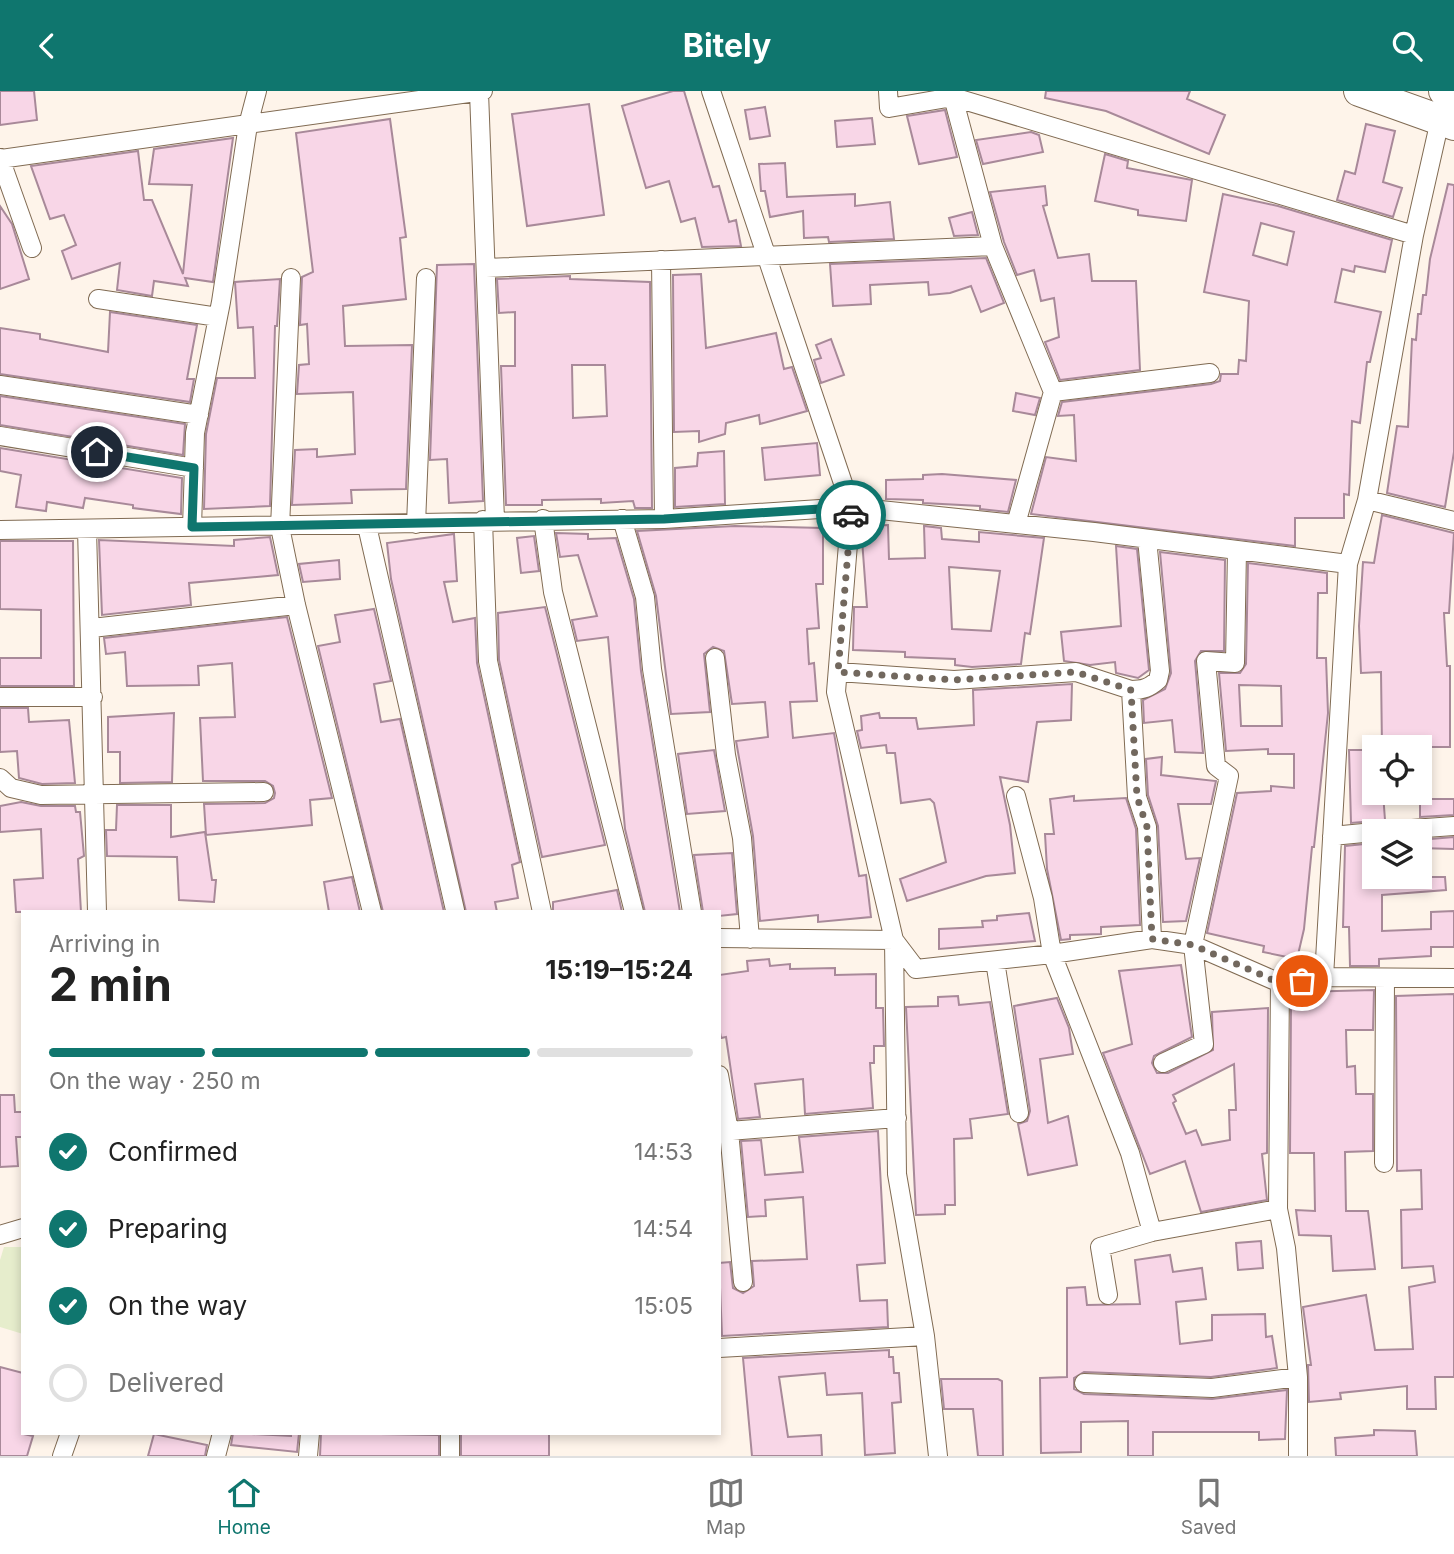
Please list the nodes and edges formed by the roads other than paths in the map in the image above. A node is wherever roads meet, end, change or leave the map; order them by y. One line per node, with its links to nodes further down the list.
1 (257, 91): 8 (street)
2 (481, 91): 8 (street); 15 (street)
3 (711, 91): 13 (street)
4 (888, 91): 6 (street)
5 (1359, 91): 7 (highway)
6 (951, 93): 10 (street); 11 (street)
7 (1448, 107): 10 (street)
8 (248, 125): 9 (street); 19 (street)
9 (0, 159): 12 (street)
10 (1414, 235): 26 (street)
11 (993, 246): 13 (street); 22 (street)
12 (32, 248)
13 (764, 255): 14 (street); 27 (street)
14 (661, 260): 15 (street); 30 (street)
15 (486, 268): 31 (street)
16 (291, 278): 37 (street)
17 (426, 278): 33 (street)
18 (98, 299): 19 (street)
19 (218, 317): 23 (street)
20 (1210, 373): 22 (street)
21 (0, 385): 23 (street)
22 (1053, 392): 34 (street)
23 (199, 415): 25 (street)
24 (0, 436): 25 (street)
25 (194, 468): 36 (street)
26 (1367, 500): 32 (street); 42 (street)
27 (851, 507): 30 (street); 34 (street); 46 (street)
28 (543, 519): 29 (street); 31 (street); 62 (street)
29 (622, 519): 30 (street); 63 (street)
30 (664, 519)
31 (489, 520): 33 (street); 61 (street)
32 (1454, 521)
33 (416, 524): 35 (street)
34 (1016, 524): 40 (street)
35 (367, 526): 37 (street); 60 (street)
36 (192, 527): 37 (street); 38 (street)
37 (280, 527): 43 (street)
38 (87, 529): 39 (street); 44 (street)
39 (0, 530)
40 (1147, 539): 41 (street); 47 (street)
41 (1237, 550): 42 (street); 68 (street)
42 (1348, 564): 57 (street)
43 (296, 605): 44 (street); 59 (street)
44 (92, 628): 49 (street)
45 (715, 658): 65 (street)
46 (838, 672): 47 (street); 67 (street)
47 (1131, 690): 66 (street)
48 (0, 697): 49 (street)
49 (93, 697): 52 (street)
50 (0, 778): 52 (street)
51 (264, 792): 52 (street)
52 (95, 795): 58 (street)
53 (1016, 796): 69 (street)
54 (1454, 826): 55 (street)
55 (1432, 828)
56 (1362, 833): 57 (street)
57 (1332, 836): 71 (street)
58 (97, 910)
59 (372, 910)
60 (455, 910)
61 (542, 910)
62 (633, 910)
63 (692, 910)
64 (721, 938): 65 (street)
65 (750, 939): 67 (street)
66 (1152, 939): 68 (street); 69 (street)
67 (894, 940): 70 (street); 78 (street)
68 (1193, 945): 74 (street); 75 (street)
69 (1052, 954): 70 (street); 83 (street)
70 (995, 961): 77 (street)
71 (1324, 978): 73 (street); 74 (street)
72 (1454, 978): 73 (street)
73 (1385, 979): 80 (street)
74 (1280, 983): 81 (street)
75 (1164, 1063)
76 (722, 1112): 79 (street)
77 (1019, 1113)
78 (897, 1118): 79 (street); 87 (street)
79 (729, 1131): 85 (street)
80 (1384, 1163)
81 (1278, 1209): 83 (street); 89 (street)
82 (21, 1229): 84 (street)
83 (1152, 1232): 86 (street)
84 (0, 1235)
85 (743, 1282)
86 (1108, 1295)
87 (925, 1336): 88 (street); 99 (street)
88 (721, 1348)
89 (1298, 1377): 90 (street); 100 (street)
90 (1084, 1383)
91 (69, 1435): 95 (street)
92 (221, 1435): 96 (street)
93 (310, 1435): 97 (street)
94 (450, 1435): 98 (street)
95 (62, 1456)
96 (216, 1456)
97 (308, 1456)
98 (450, 1456)
99 (937, 1456)
100 (1298, 1456)

